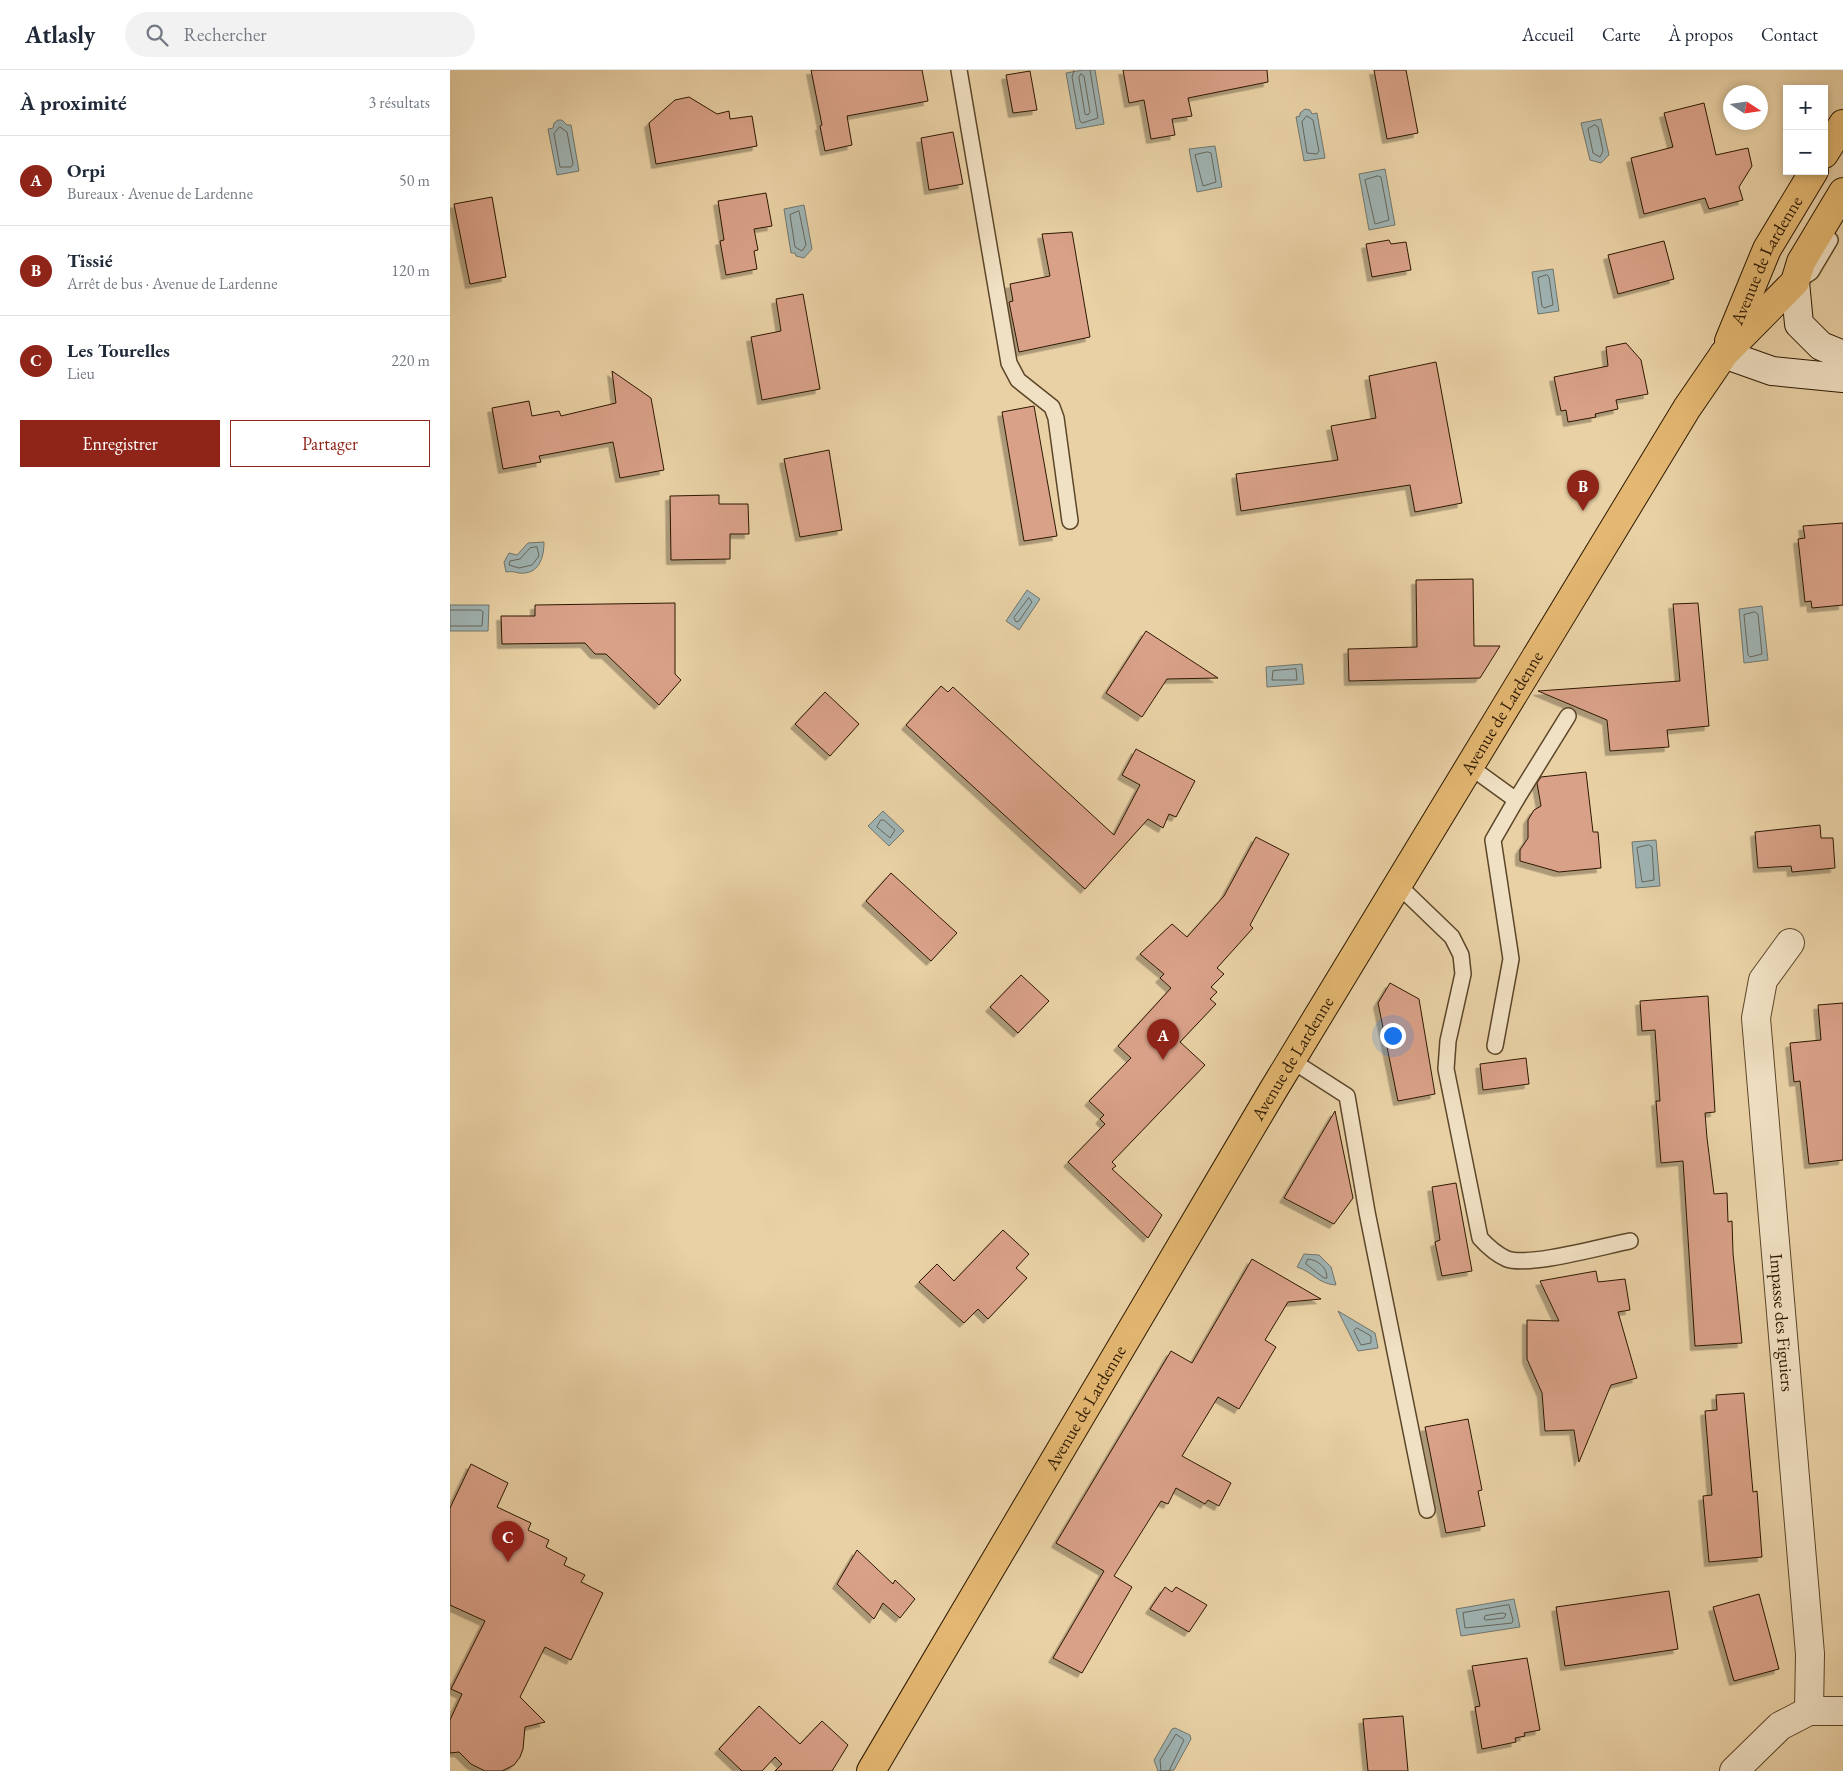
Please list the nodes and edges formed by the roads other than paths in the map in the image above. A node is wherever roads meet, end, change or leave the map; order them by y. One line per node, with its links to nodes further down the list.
1 (959, 70): 11 (lane)
2 (1843, 124): 3 (main road)
3 (1828, 148)
4 (1812, 175): 8 (main road, Avenue de Lardenne)
5 (1843, 192): 7 (main road, Avenue de Lardenne)
6 (1843, 218): 7 (lane, Avenue de Lardenne)
7 (1795, 282): 8 (main road, Avenue de Lardenne); 9 (street)
8 (1724, 354): 10 (street); 13 (main road, Avenue de Lardenne)
9 (1843, 355)
10 (1843, 378)
11 (1070, 521)
12 (1568, 716): 14 (lane)
13 (1469, 766): 14 (lane); 15 (main road, Avenue de Lardenne)
14 (1516, 800): 17 (lane)
15 (1397, 884): 18 (main road, Avenue de Lardenne); 19 (lane)
16 (1790, 943): 21 (street, Impasse des Figuiers)
17 (1495, 1046)
18 (1291, 1060): 20 (lane); 23 (main road, Avenue de Lardenne)
19 (1630, 1241)
20 (1427, 1510)
21 (1809, 1711): 22 (street); 24 (street)
22 (1843, 1711)
23 (871, 1771)
24 (1734, 1771)

